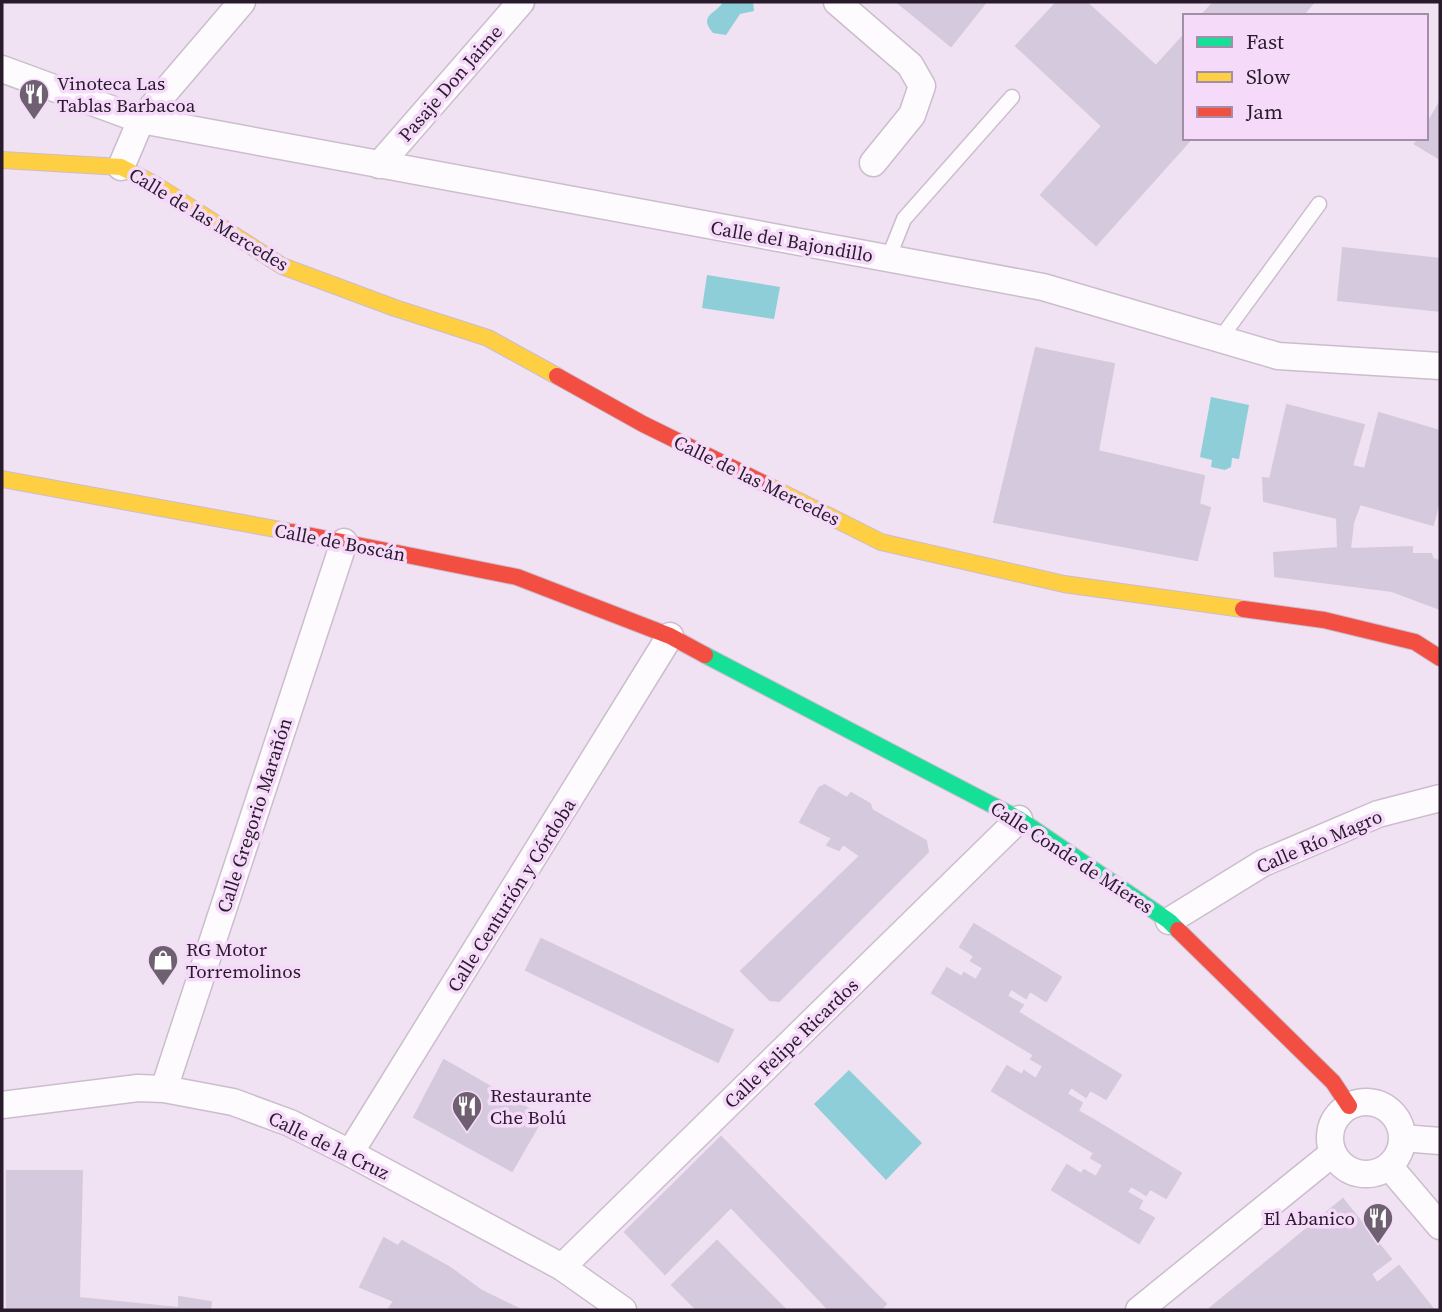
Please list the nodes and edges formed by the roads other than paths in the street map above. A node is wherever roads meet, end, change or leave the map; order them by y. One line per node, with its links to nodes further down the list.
1 (242, 2): 6 (street)
2 (521, 2): 9 (street, Pasaje Don Jaime)
3 (837, 2): 8 (street)
4 (2, 69): 6 (street, Calle del Bajondillo)
5 (1012, 97): 12 (lane)
6 (141, 120): 9 (street, Calle del Bajondillo); 10 (street)
7 (2, 160): 10 (street)
8 (873, 163)
9 (379, 165): 12 (street, Calle del Bajondillo)
10 (121, 167): 18 (street, Calle de las Mercedes)
11 (1319, 204): 13 (lane)
12 (888, 259): 13 (street, Calle del Bajondillo)
13 (1220, 339): 14 (street, Calle del Bajondillo)
14 (1440, 366)
15 (2, 479): 16 (street, Calle de Boscán)
16 (344, 541): 17 (street, Calle de Boscán); 22 (street, Calle Gregorio Marañón)
17 (670, 636): 20 (street, Calle Conde de Mieres); 27 (street, Calle Centurión y Córdoba)
18 (1440, 658)
19 (1440, 797): 21 (street, Calle Río Magro)
20 (1020, 819): 21 (street, Calle Conde de Mieres); 31 (street, Calle Felipe Ricardos)
21 (1169, 921): 24 (street, Calle Conde de Mieres)
22 (164, 1089): 23 (street, Calle de la Cruz); 27 (street, Calle de la Cruz)
23 (2, 1105)
24 (1349, 1106): 25 (street); 28 (street)
25 (1402, 1138): 26 (street); 28 (street)
26 (1440, 1141)
27 (350, 1153): 31 (street, Calle de la Cruz)
28 (1334, 1153): 33 (street)
29 (1394, 1172): 30 (street)
30 (1440, 1226)
31 (562, 1267): 32 (street, Calle de la Cruz)
32 (621, 1310)
33 (1139, 1310)

